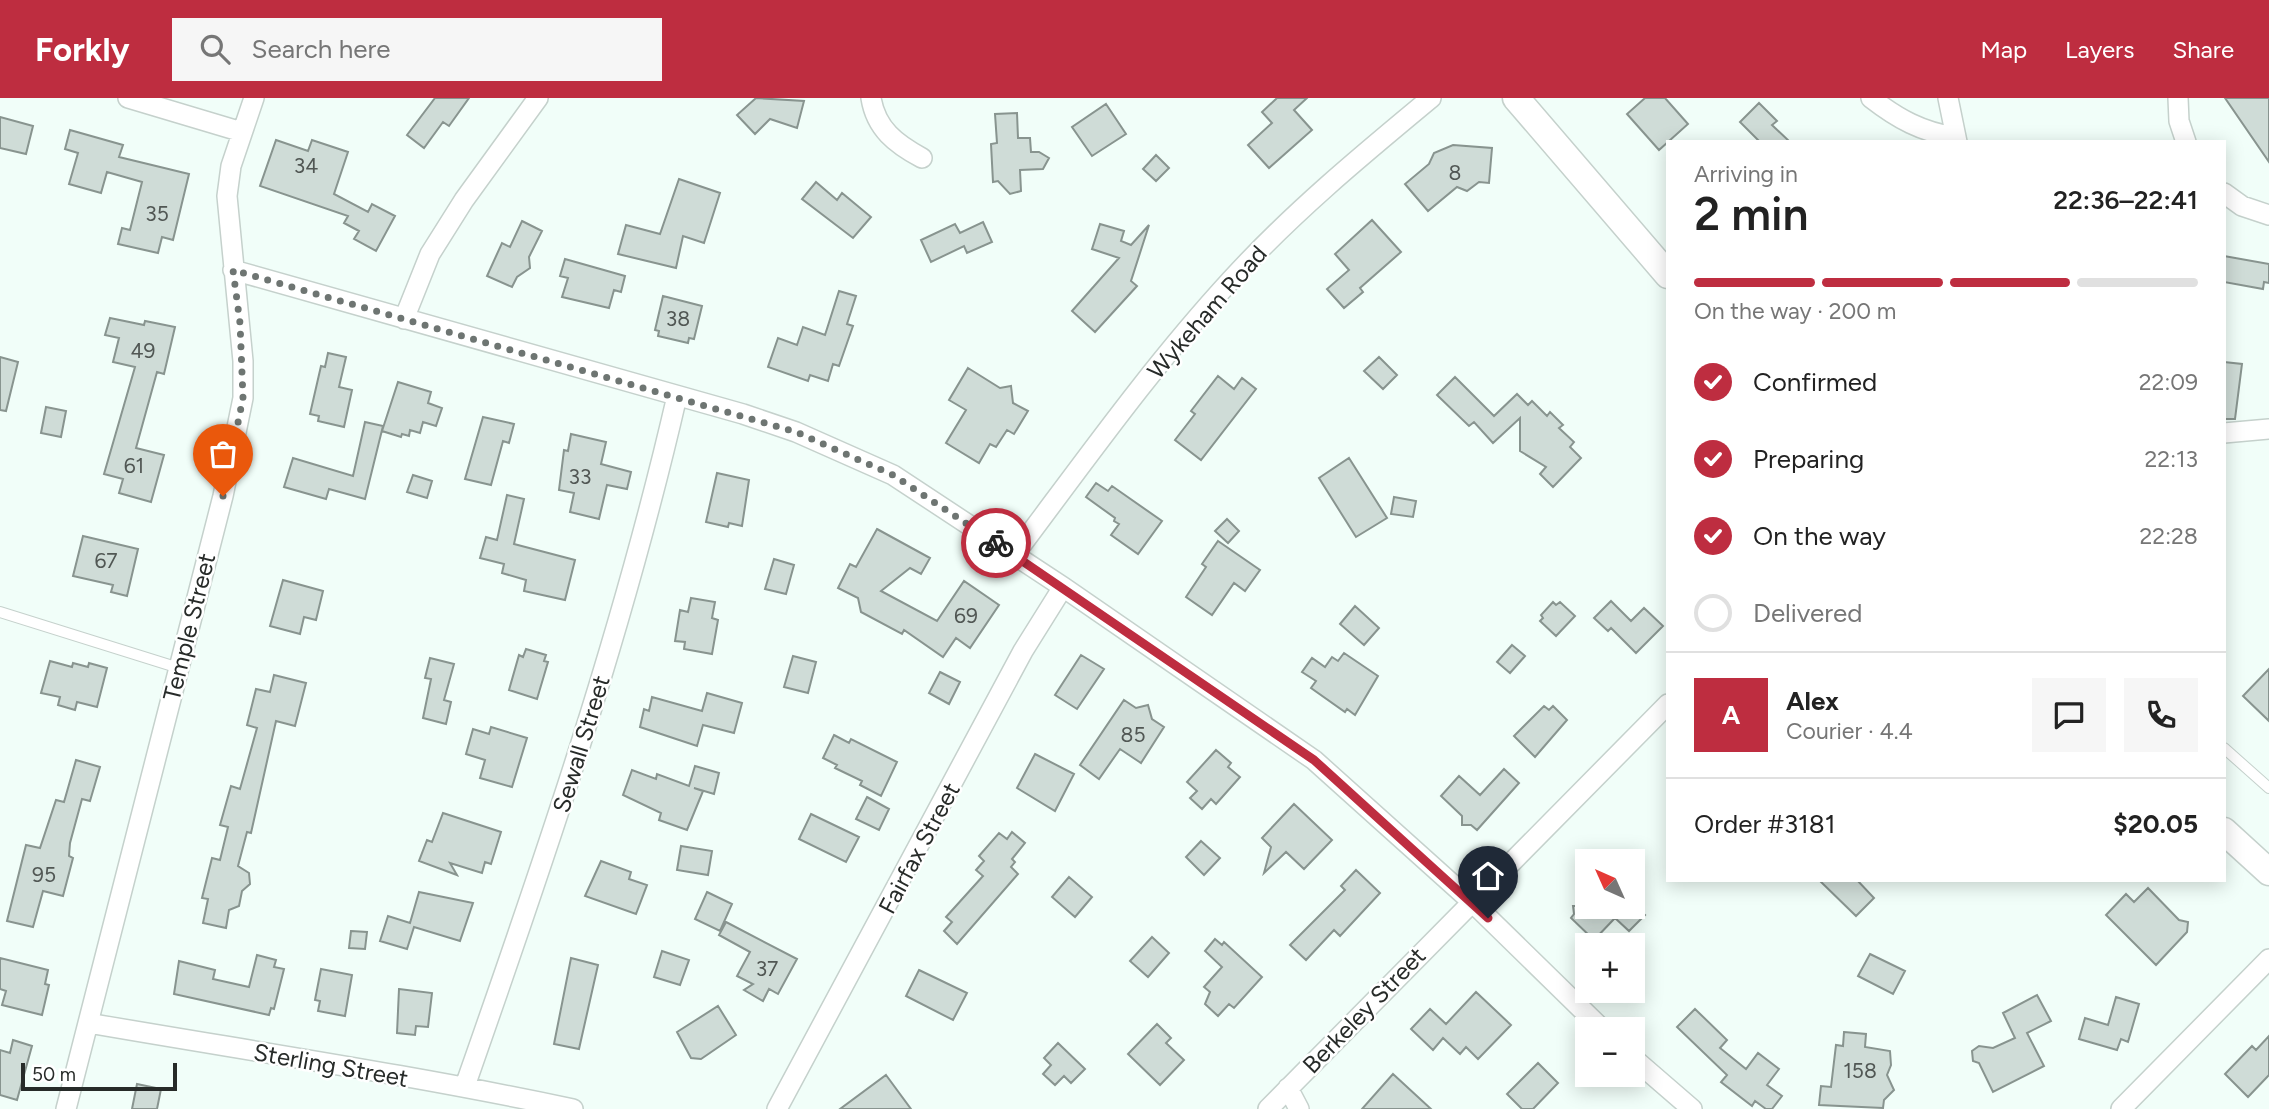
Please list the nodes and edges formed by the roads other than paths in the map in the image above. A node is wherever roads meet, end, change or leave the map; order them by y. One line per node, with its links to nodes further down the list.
1 (128, 98): 10 (street)
2 (254, 98): 10 (street, Temple Street)
3 (538, 98): 18 (street)
4 (871, 98): 13 (street)
5 (1431, 98): 22 (street, Wykeham Road)
6 (1516, 98): 17 (main road)
7 (1871, 98): 11 (street)
8 (1948, 98): 11 (street)
9 (2178, 98): 12 (street)
10 (242, 132): 16 (street, Temple Street)
11 (1956, 139)
12 (2185, 140)
13 (922, 158)
14 (2226, 194): 15 (street)
15 (2269, 215)
16 (233, 270): 18 (street); 25 (street, Temple Street)
17 (1666, 273)
18 (404, 319): 19 (street)
19 (677, 396): 22 (street); 36 (street, Sewall Street)
20 (2269, 429): 21 (street)
21 (2226, 433)
22 (1014, 555): 23 (street)
23 (1063, 587): 31 (street); 41 (street, Fairfax Street)
24 (0, 612): 25 (lane)
25 (179, 668): 34 (street, Temple Street)
26 (1666, 706): 31 (street, Berkeley Street)
27 (2226, 750): 28 (lane)
28 (2269, 788)
29 (2226, 833): 30 (main road)
30 (2269, 872)
31 (1471, 901): 33 (street); 37 (street, Berkeley Street)
32 (2269, 959): 38 (street)
33 (1590, 1017)
34 (88, 1023): 36 (street, Sterling Street); 39 (street, Temple Street)
35 (1645, 1068): 44 (street)
36 (465, 1086): 40 (street, Sterling Street)
37 (1288, 1088): 42 (street, Berkeley Street); 43 (street)
38 (2132, 1105)
39 (66, 1109)
40 (573, 1109)
41 (777, 1109)
42 (1268, 1109)
43 (1299, 1109)
44 (1692, 1109)

